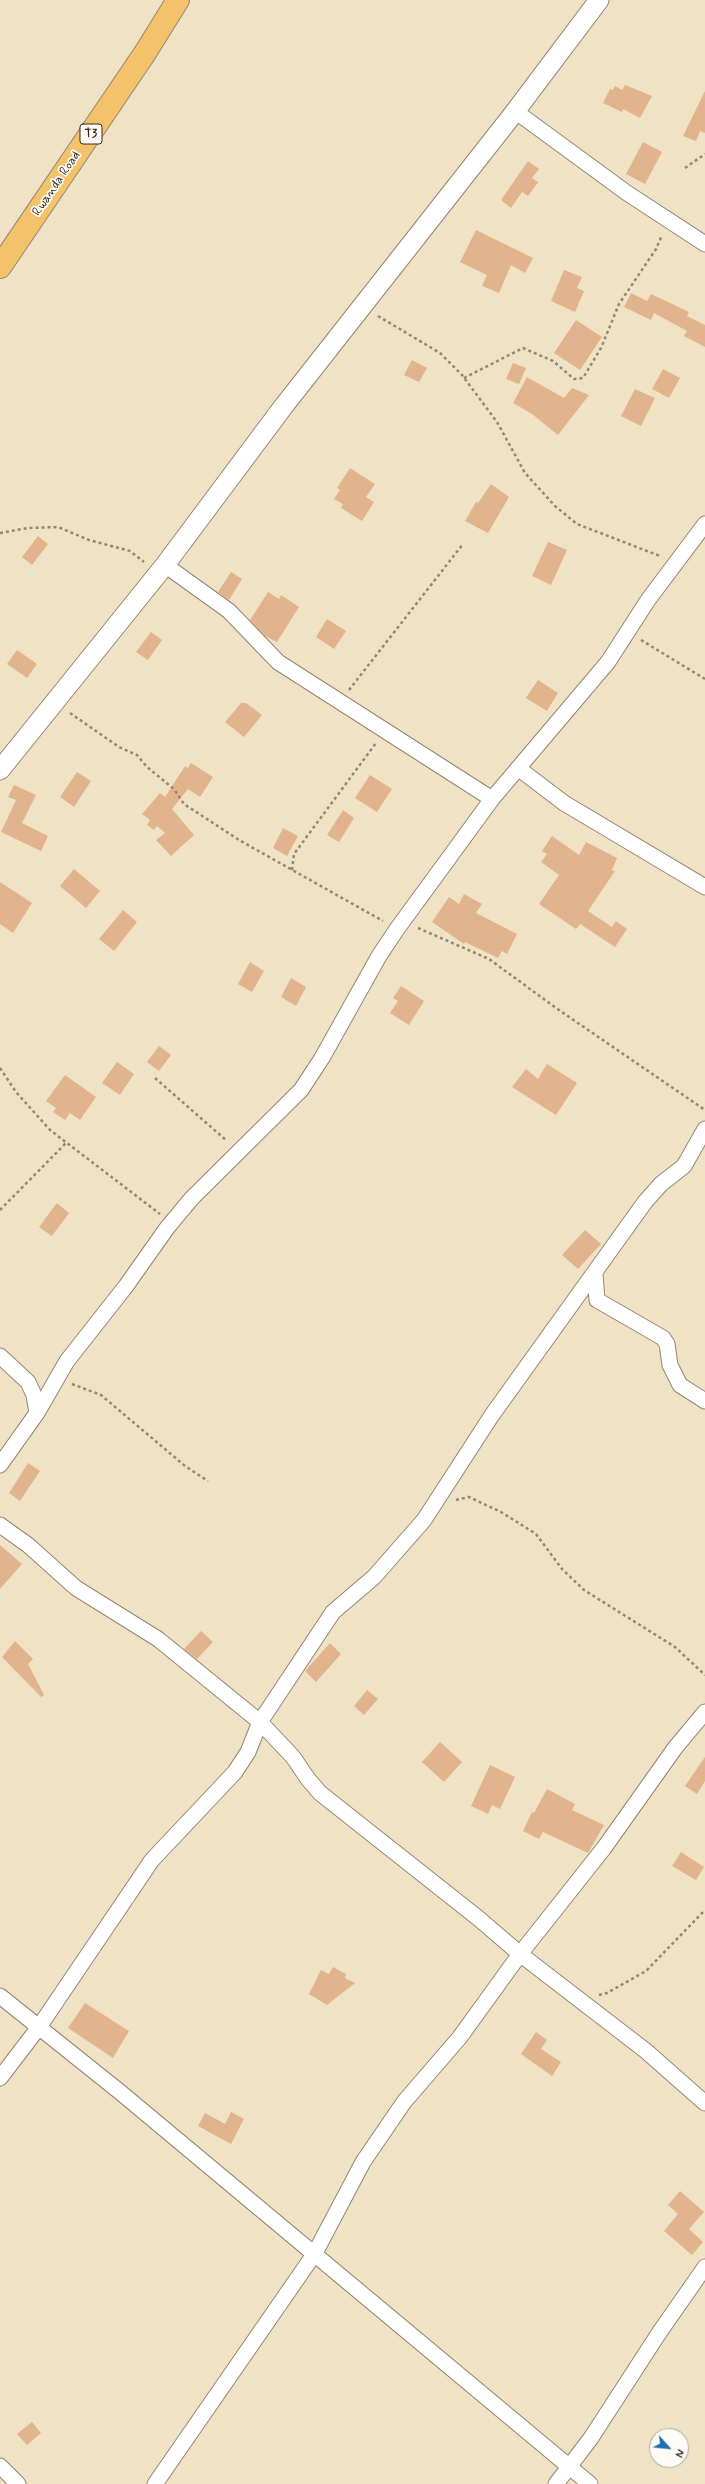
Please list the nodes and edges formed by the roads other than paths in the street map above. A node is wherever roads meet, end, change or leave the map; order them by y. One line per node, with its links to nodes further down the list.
1 (178, 0): 5 (highway, Rwanda Road / T3)
2 (599, 0): 3 (street)
3 (515, 111): 4 (street); 7 (street)
4 (705, 244)
5 (0, 267)
6 (705, 524): 8 (street)
7 (161, 570): 9 (street); 10 (street)
8 (518, 768): 10 (street); 11 (street)
9 (0, 770)
10 (492, 799): 16 (street)
11 (705, 887)
12 (705, 1129): 13 (street)
13 (594, 1274): 15 (street); 20 (street)
14 (0, 1356): 16 (street)
15 (705, 1401)
16 (37, 1414): 17 (street)
17 (0, 1465)
18 (0, 1525): 20 (street)
19 (705, 1712): 21 (street)
20 (260, 1722): 21 (street); 23 (street)
21 (520, 1954): 25 (street); 26 (street)
22 (0, 1996): 23 (street)
23 (39, 2027): 24 (street); 26 (street)
24 (0, 2078)
25 (705, 2104)
26 (315, 2253): 29 (street); 31 (street)
27 (705, 2267): 29 (street)
28 (0, 2466): 30 (street)
29 (569, 2466): 32 (street); 33 (street)
30 (18, 2484)
31 (155, 2484)
32 (556, 2484)
33 (590, 2484)

